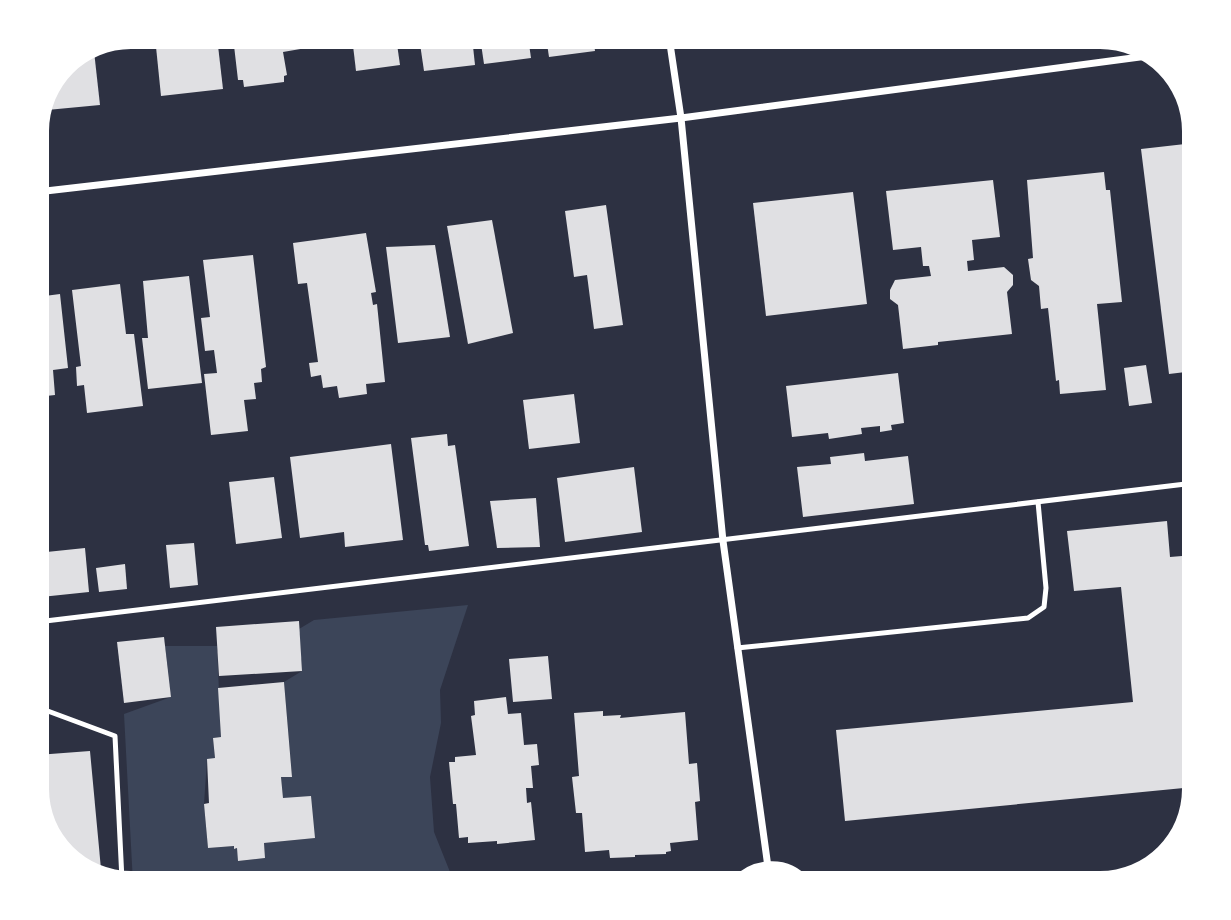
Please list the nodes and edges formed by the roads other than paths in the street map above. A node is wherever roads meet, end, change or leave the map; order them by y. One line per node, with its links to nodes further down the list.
1 (671, 49): 3 (street)
2 (1136, 57): 3 (street)
3 (681, 118): 4 (street); 7 (street)
4 (49, 191)
5 (1182, 485): 6 (lane)
6 (1038, 502): 7 (lane); 9 (lane)
7 (723, 541): 8 (lane); 9 (street)
8 (49, 621)
9 (737, 648): 11 (street)
10 (49, 711): 12 (lane)
11 (768, 867): 13 (street); 14 (street)
12 (122, 870)
13 (753, 871)
14 (789, 871)

